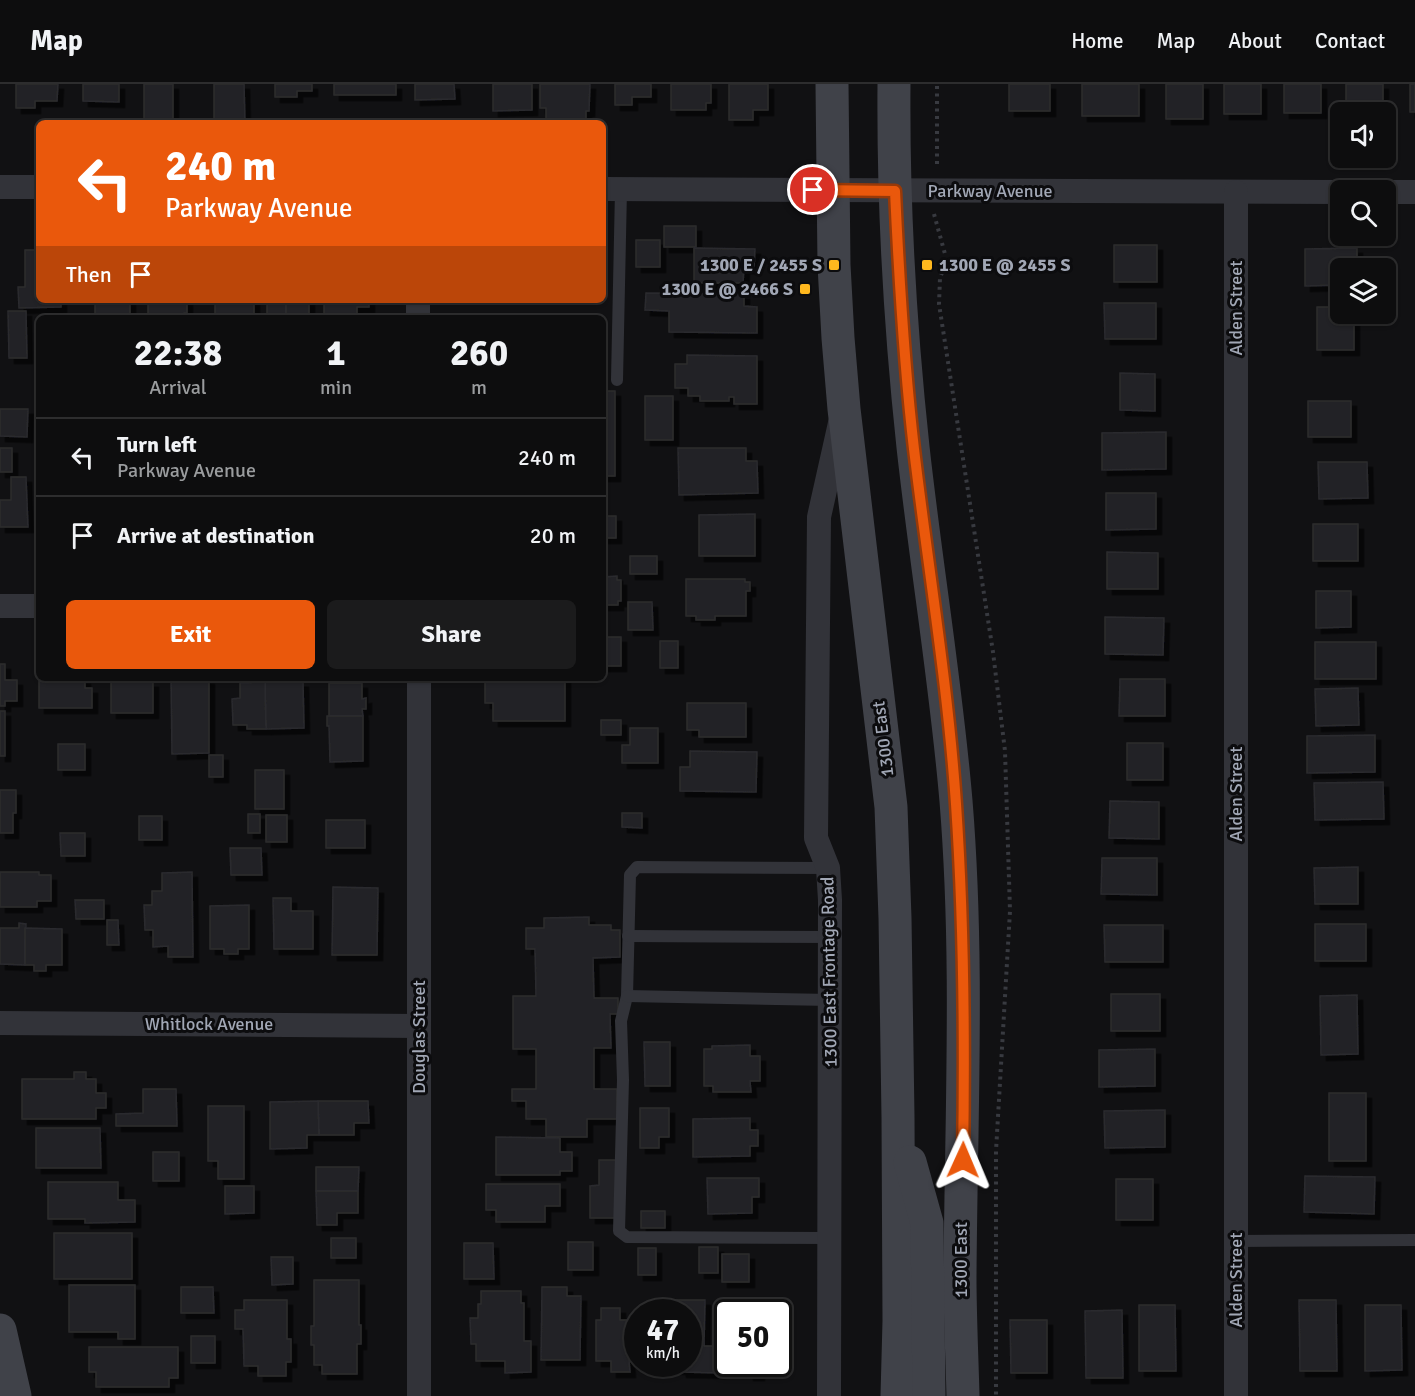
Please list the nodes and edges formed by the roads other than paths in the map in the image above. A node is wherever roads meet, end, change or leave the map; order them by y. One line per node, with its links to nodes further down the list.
1 (832, 84): 6 (main road, 1300 East)
2 (894, 84): 7 (main road, 1300 East)
3 (0, 187): 4 (street)
4 (36, 187)
5 (612, 190): 6 (street, Parkway Avenue); 12 (lane)
6 (834, 190): 7 (street, Parkway Avenue); 13 (main road, 1300 East)
7 (895, 191): 8 (street, Parkway Avenue); 34 (main road, 1300 East)
8 (1236, 192): 9 (street, Parkway Avenue); 27 (street, Alden Street)
9 (1330, 192)
10 (1396, 192): 11 (street)
11 (1415, 192)
12 (617, 380)
13 (844, 409): 17 (street, 1300 East Frontage Road); 24 (main road, 1300 East)
14 (0, 606): 15 (street)
15 (36, 606)
16 (418, 681): 23 (street, Douglas Street)
17 (828, 868): 18 (lane); 19 (street, 1300 East Frontage Road)
18 (628, 936): 19 (lane); 20 (lane)
19 (830, 937): 21 (street, 1300 East Frontage Road)
20 (627, 996): 21 (lane); 25 (lane)
21 (831, 1000): 25 (street, 1300 East Frontage Road)
22 (0, 1023): 23 (street, Whitlock Avenue)
23 (419, 1026): 30 (street, Douglas Street)
24 (898, 1117): 32 (main road, 1300 East); 33 (main road)
25 (829, 1238): 31 (street, 1300 East Frontage Road)
26 (1415, 1240): 27 (lane)
27 (1236, 1241): 35 (street, Alden Street)
28 (0, 1330): 29 (main road)
29 (15, 1396)
30 (419, 1396)
31 (829, 1396)
32 (897, 1396)
33 (929, 1396)
34 (963, 1396)
35 (1236, 1396)

